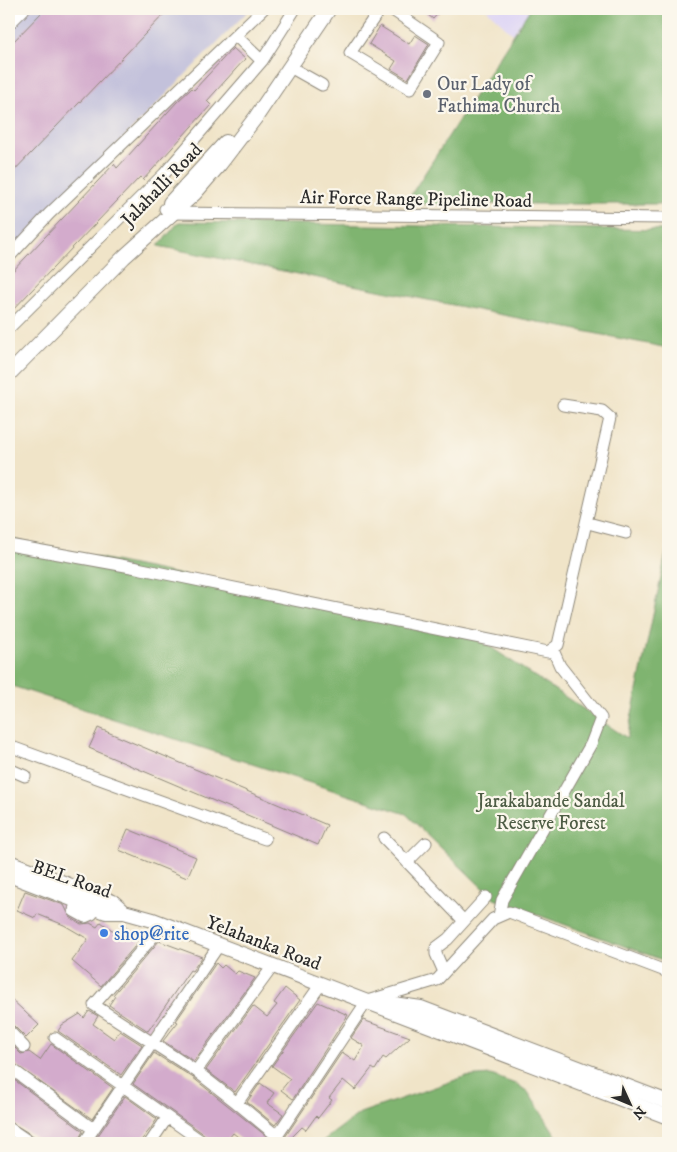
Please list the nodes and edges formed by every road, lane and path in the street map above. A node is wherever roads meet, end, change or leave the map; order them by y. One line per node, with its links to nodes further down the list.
1 (263, 9): 9 (street)
2 (295, 9): 10 (street)
3 (319, 9): 13 (main road, Jalahalli Road)
4 (329, 9): 11 (main road)
5 (380, 9): 6 (street)
6 (391, 9)
7 (21, 10): 8 (street)
8 (9, 24)
9 (236, 36): 10 (street); 15 (street)
10 (262, 61): 16 (street)
11 (290, 67): 12 (street); 13 (main road)
12 (322, 85)
13 (168, 211): 14 (street, Air Force Range Pipeline Road); 17 (main road, Jalahalli Road); 18 (main road, Jalahalli Road)
14 (668, 218)
15 (9, 257)
16 (9, 328)
17 (9, 368)
18 (9, 374)
19 (563, 406): 20 (street)
20 (588, 523): 21 (street); 23 (street)
21 (626, 533)
22 (9, 545): 23 (street)
23 (554, 650): 35 (street)
24 (9, 746): 28 (street)
25 (9, 769): 26 (street)
26 (25, 776)
27 (384, 838): 31 (street)
28 (264, 839)
29 (426, 843): 31 (street)
30 (9, 862): 34 (main road, Yelahanka Road)
31 (407, 862): 36 (street)
32 (9, 875): 34 (main road, BEL Road)
33 (486, 897): 36 (street)
34 (124, 912): 37 (main road, Yelahanka Road)
35 (500, 916): 40 (street); 41 (street)
36 (464, 921): 40 (street)
37 (164, 924): 38 (main road, Yelahanka Road); 46 (street)
38 (219, 945): 39 (main road, Yelahanka Road); 46 (street)
39 (274, 966): 42 (main road, Yelahanka Road); 49 (street)
40 (444, 972): 43 (street)
41 (668, 972)
42 (320, 984): 43 (main road, Yelahanka Road); 53 (street)
43 (368, 1001): 51 (main road, Yelahanka Road); 53 (street)
44 (9, 1031): 47 (street)
45 (55, 1038): 50 (street)
46 (152, 1043): 49 (street); 50 (street)
47 (24, 1047)
48 (9, 1067): 57 (street)
49 (196, 1071): 53 (street)
50 (123, 1087): 55 (street); 57 (street)
51 (642, 1100): 52 (main road, Yelahanka Road); 54 (main road, Yelahanka Road)
52 (668, 1102)
53 (237, 1103)
54 (668, 1117)
55 (167, 1118): 60 (street); 61 (street)
56 (9, 1128): 58 (street)
57 (94, 1129): 59 (street)
58 (31, 1143)
59 (84, 1143)
60 (150, 1143)
61 (204, 1143)

